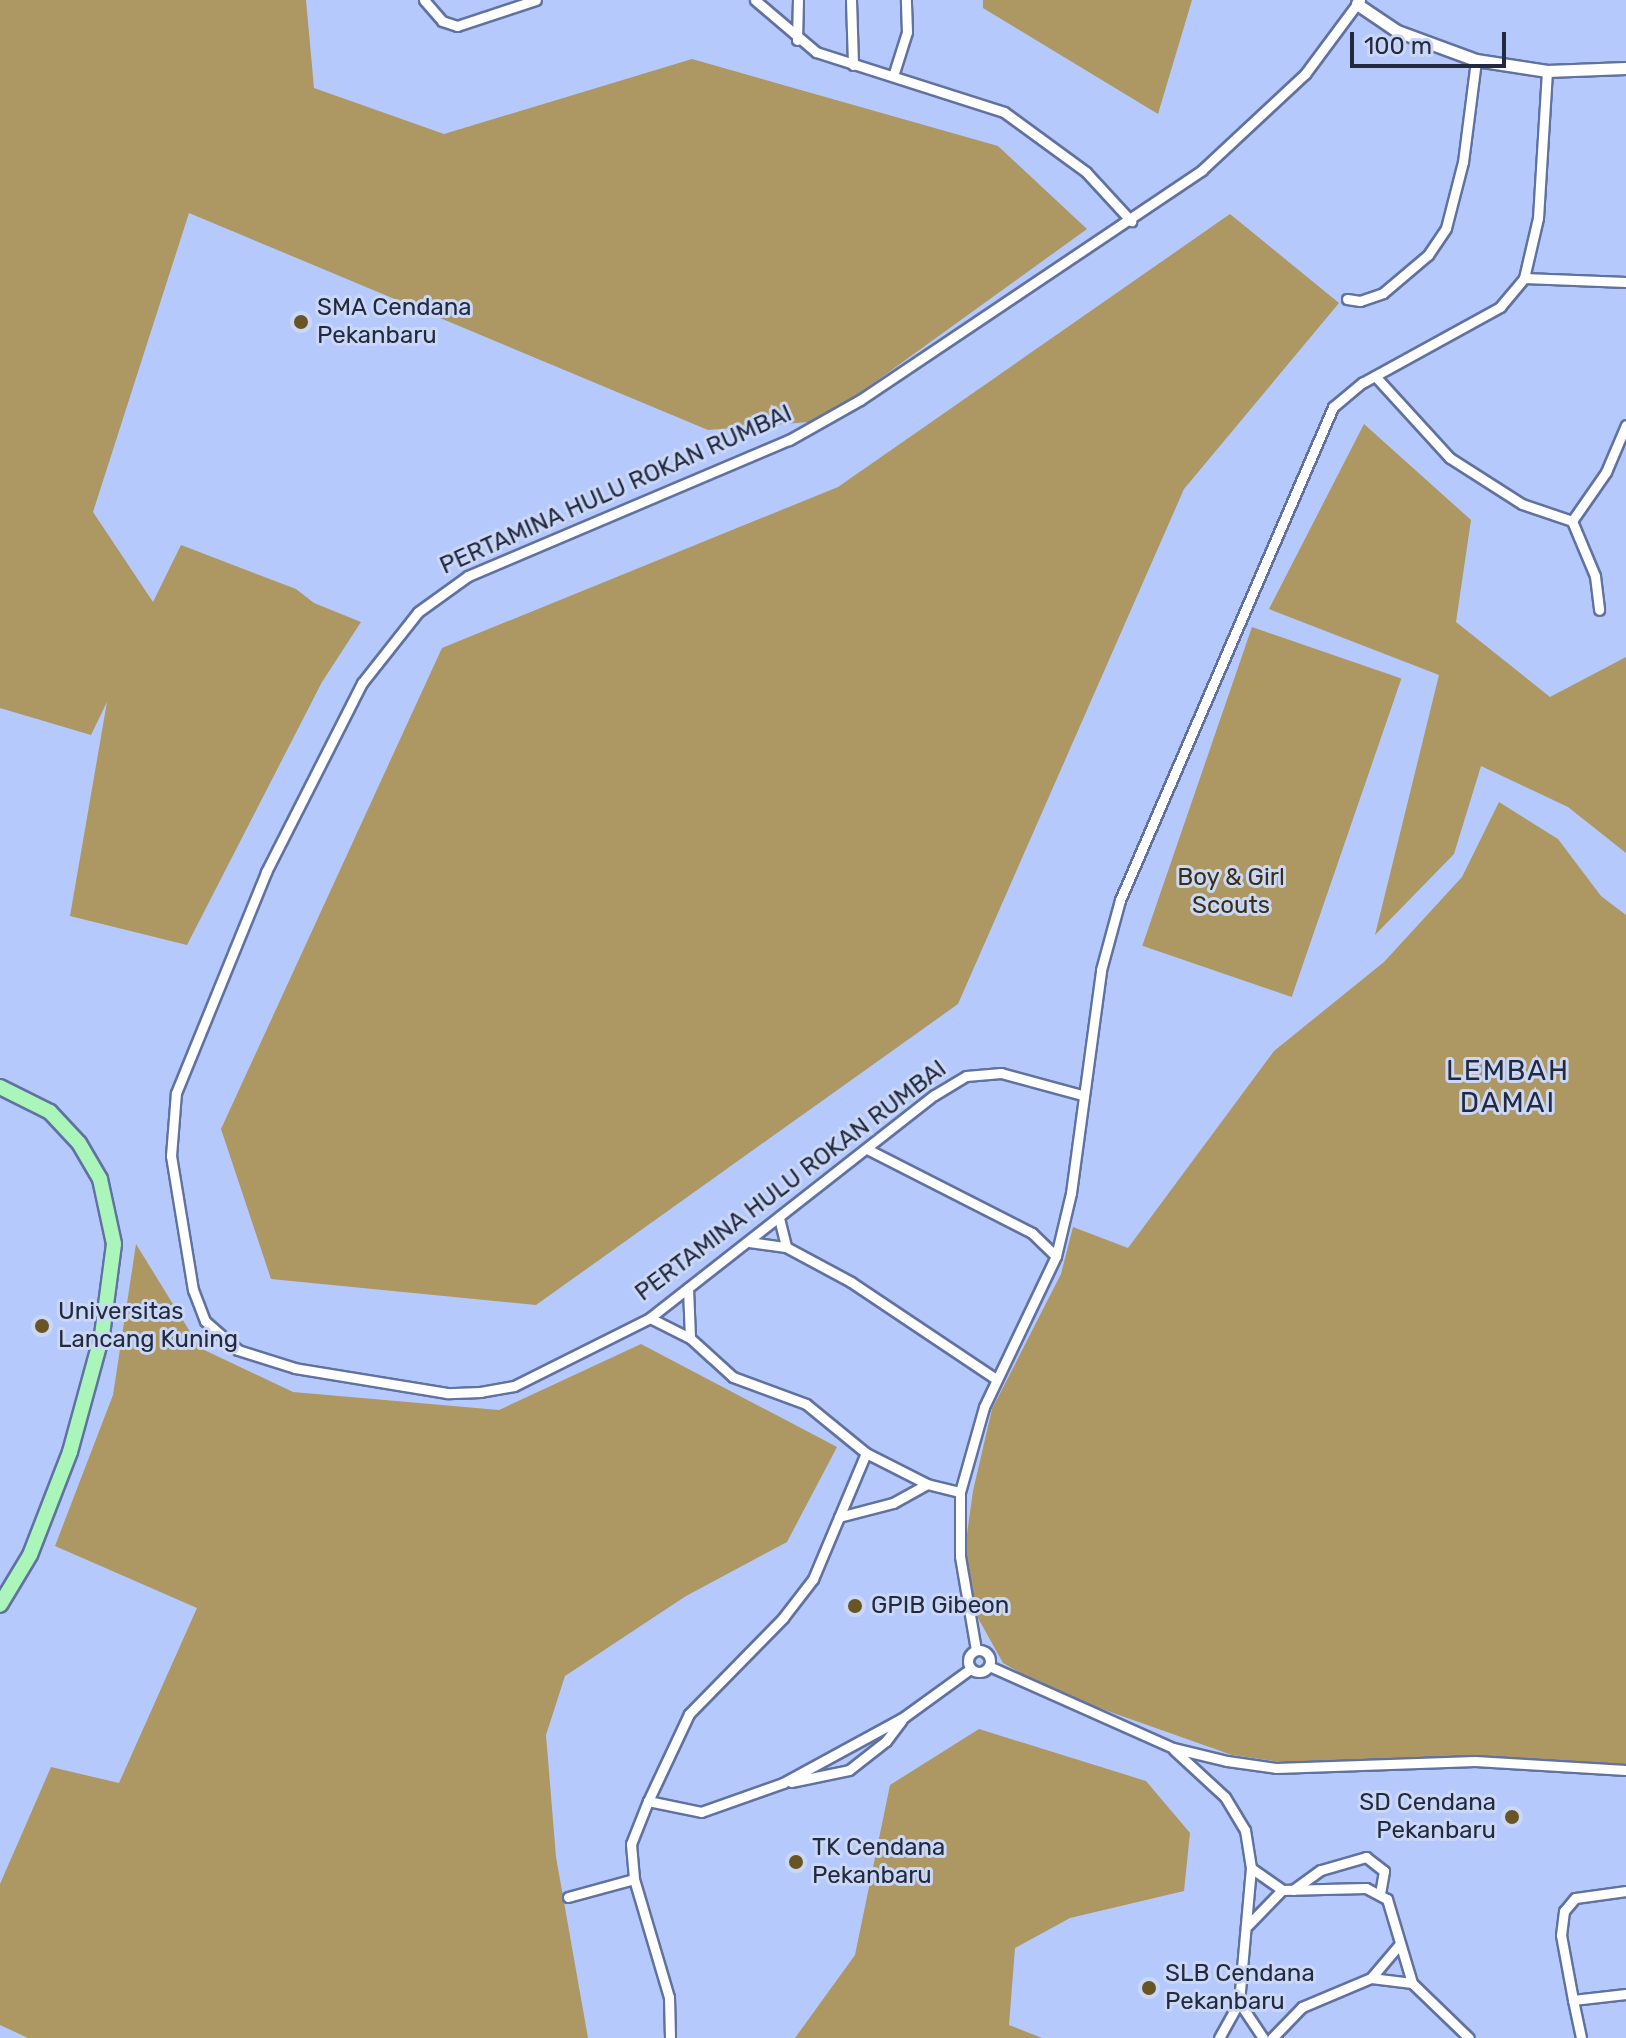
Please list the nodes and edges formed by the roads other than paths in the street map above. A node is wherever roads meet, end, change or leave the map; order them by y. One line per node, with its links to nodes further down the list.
1 (424, 0): 2 (street)
2 (536, 0)
3 (755, 0): 8 (street)
4 (798, 0): 8 (street)
5 (851, 0): 10 (street)
6 (906, 0): 13 (street)
7 (1358, 2): 9 (street, PERTAMINA HULU ROKAN RUMBAI); 14 (street, PERTAMINA HULU ROKAN RUMBAI)
8 (797, 40): 10 (street)
9 (1476, 60): 12 (street, PERTAMINA HULU ROKAN RUMBAI); 17 (street)
10 (853, 65): 13 (street)
11 (1626, 68): 12 (street, PERTAMINA HULU ROKAN RUMBAI)
12 (1547, 71): 15 (street)
13 (894, 73): 14 (street)
14 (1131, 221): 30 (street, PERTAMINA HULU ROKAN RUMBAI)
15 (1524, 278): 16 (street); 18 (street)
16 (1626, 282)
17 (1347, 299)
18 (1375, 376): 20 (street); 23 (street)
19 (1626, 425): 20 (street)
20 (1572, 521): 21 (street)
21 (1599, 610)
22 (0, 1087): 37 (main road)
23 (1082, 1095): 24 (street, PERTAMINA HULU ROKAN RUMBAI); 28 (street)
24 (869, 1150): 25 (street, PERTAMINA HULU ROKAN RUMBAI); 28 (street)
25 (779, 1218): 26 (street, PERTAMINA HULU ROKAN RUMBAI); 27 (street)
26 (749, 1242): 27 (street); 29 (street, PERTAMINA HULU ROKAN RUMBAI)
27 (786, 1247): 32 (street)
28 (1056, 1256): 32 (street)
29 (688, 1288): 30 (street, PERTAMINA HULU ROKAN RUMBAI); 31 (street)
30 (650, 1318): 31 (street)
31 (690, 1338): 33 (street)
32 (996, 1379): 35 (street)
33 (866, 1453): 34 (street); 36 (street)
34 (927, 1484): 35 (street); 36 (street)
35 (960, 1492): 38 (street)
36 (839, 1517): 45 (street)
37 (0, 1605)
38 (976, 1650): 39 (street); 40 (street)
39 (989, 1666): 40 (street); 42 (street)
40 (970, 1669): 41 (street)
41 (904, 1717): 44 (street); 44 (street)
42 (1173, 1748): 43 (street); 46 (street)
43 (1626, 1770)
44 (783, 1783): 45 (street)
45 (648, 1801): 47 (street)
46 (1251, 1868): 48 (street); 53 (street)
47 (634, 1879): 52 (street); 60 (street)
48 (1282, 1890): 49 (street); 53 (street)
49 (1293, 1890): 51 (street); 51 (street)
50 (1626, 1891): 58 (street)
51 (1380, 1894): 54 (street)
52 (568, 1897)
53 (1248, 1925): 59 (street)
54 (1399, 1945): 55 (street); 56 (street)
55 (1371, 1978): 56 (street); 63 (street)
56 (1412, 1983): 64 (street)
57 (1626, 1994): 58 (street)
58 (1573, 2000): 65 (street)
59 (1239, 2002): 61 (street); 62 (street)
60 (670, 2038)
61 (1219, 2038)
62 (1263, 2038)
63 (1272, 2038)
64 (1469, 2038)
65 (1581, 2038)

